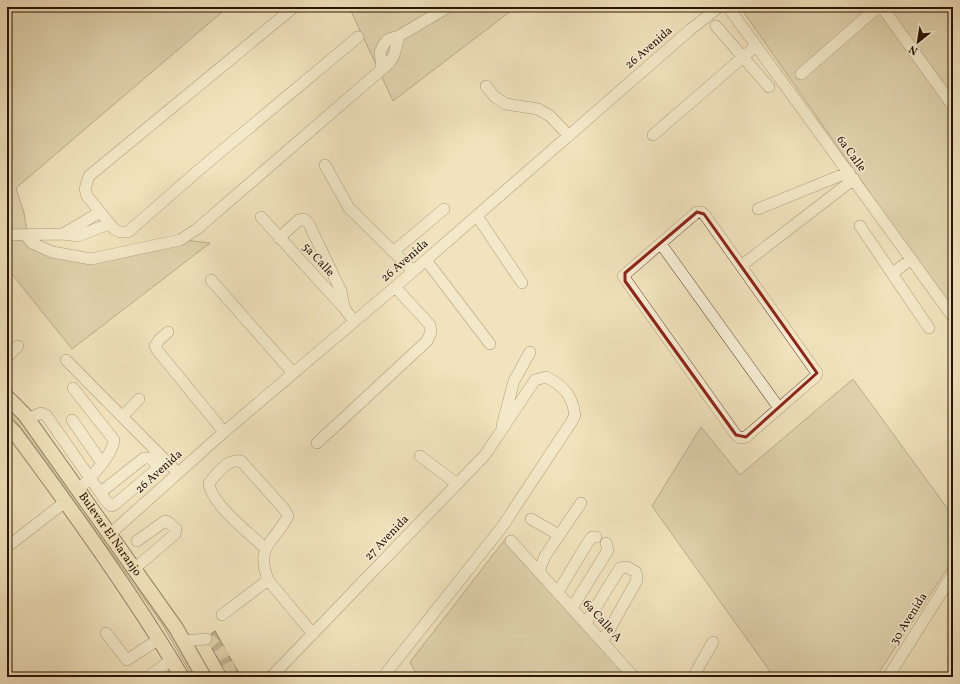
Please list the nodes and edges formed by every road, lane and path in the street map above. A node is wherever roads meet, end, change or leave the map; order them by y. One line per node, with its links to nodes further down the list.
1 (294, 7): 21 (street)
2 (448, 7): 28 (street)
3 (719, 7): 16 (street, 26 Avenida)
4 (728, 7): 9 (street, 6a Calle)
5 (878, 7): 11 (street)
6 (882, 7): 14 (street)
7 (716, 26): 10 (street)
8 (358, 37): 24 (street)
9 (756, 46): 10 (street); 18 (street, 6a Calle)
10 (744, 57): 13 (street); 15 (street)
11 (800, 74)
12 (486, 86): 16 (street)
13 (769, 87)
14 (953, 106)
15 (653, 135)
16 (569, 136): 22 (street, 26 Avenida)
17 (325, 165): 31 (street)
18 (851, 176): 20 (street); 32 (street, 6a Calle); 34 (street)
19 (444, 209): 31 (street)
20 (758, 209)
21 (100, 212): 24 (street); 26 (street)
22 (477, 216): 33 (street, 26 Avenida); 38 (street)
23 (261, 217): 29 (street, 5a Calle)
24 (109, 224): 26 (street)
25 (860, 226): 36 (street)
26 (63, 234): 28 (street)
27 (7, 235): 28 (street)
28 (25, 235)
29 (279, 238): 40 (street, 5a Calle); 40 (street)
30 (661, 244): 34 (street); 54 (street); 54 (street)
31 (393, 252): 35 (street)
32 (911, 259): 36 (street); 41 (street, 6a Calle)
33 (426, 260): 35 (street, 26 Avenida); 45 (street)
34 (741, 266): 54 (street)
35 (413, 271): 39 (street, 26 Avenida)
36 (893, 273): 43 (street)
37 (211, 280): 50 (street)
38 (522, 283)
39 (395, 287): 42 (street, 26 Avenida); 61 (street)
40 (344, 308): 42 (street, 5a Calle)
41 (953, 317)
42 (354, 321): 50 (street, 26 Avenida)
43 (929, 328)
44 (168, 332): 60 (street)
45 (490, 344)
46 (18, 346): 48 (street)
47 (530, 352): 58 (street)
48 (7, 357)
49 (66, 360): 55 (street)
50 (293, 373): 60 (street, 26 Avenida)
51 (73, 388): 63 (street)
52 (7, 397): 56 (main road, Bulevar El Naranjo)
53 (139, 399): 55 (street)
54 (779, 408)
55 (123, 416): 64 (street)
56 (27, 419): 65 (street); 67 (main road, Bulevar El Naranjo)
57 (72, 420): 63 (street)
58 (501, 430): 66 (street, 27 Avenida); 102 (street, 27 Avenida)
59 (9, 431): 69 (main road, Bulevar El Naranjo)
60 (224, 432): 64 (street, 26 Avenida)
61 (317, 443)
62 (420, 456): 66 (street)
63 (102, 463): 65 (street)
64 (178, 473): 73 (street, 26 Avenida)
65 (90, 476): 67 (street); 68 (street)
66 (457, 484): 91 (street, 27 Avenida)
67 (78, 490): 74 (main road, Bulevar El Naranjo)
68 (101, 492): 71 (street); 71 (street)
69 (66, 502): 80 (street); 92 (main road, Bulevar El Naranjo)
70 (581, 503): 75 (street)
71 (114, 505): 73 (street)
72 (532, 519): 75 (street)
73 (126, 520): 74 (street, 26 Avenida)
74 (109, 535): 82 (main road, Bulevar El Naranjo)
75 (559, 535): 83 (street)
76 (596, 537): 86 (street)
77 (137, 541): 82 (street)
78 (511, 541): 83 (street, 6a Calle A)
79 (606, 543): 87 (street)
80 (7, 548)
81 (265, 548): 81 (street); 85 (street)
82 (134, 569): 94 (main road, Bulevar El Naranjo)
83 (539, 571): 86 (street, 6a Calle A)
84 (953, 574): 105 (street, 30 Avenida)
85 (268, 580): 88 (street); 91 (street)
86 (558, 592): 87 (street, 6a Calle A)
87 (572, 608): 89 (street, 6a Calle A)
88 (222, 615)
89 (586, 623): 95 (street, 6a Calle A); 95 (street)
90 (106, 633): 92 (street)
91 (313, 634): 101 (street, 27 Avenida)
92 (159, 639): 97 (main road, Bulevar El Naranjo)
93 (206, 639): 94 (street)
94 (184, 641): 100 (main road, Bulevar El Naranjo)
95 (603, 641): 103 (street, 6a Calle A)
96 (713, 642): 104 (street)
97 (172, 660): 98 (street); 99 (main road, Bulevar El Naranjo)
98 (148, 677)
99 (182, 677)
100 (204, 677)
101 (271, 677)
102 (383, 677)
103 (634, 677)
104 (693, 677)
105 (888, 677)

